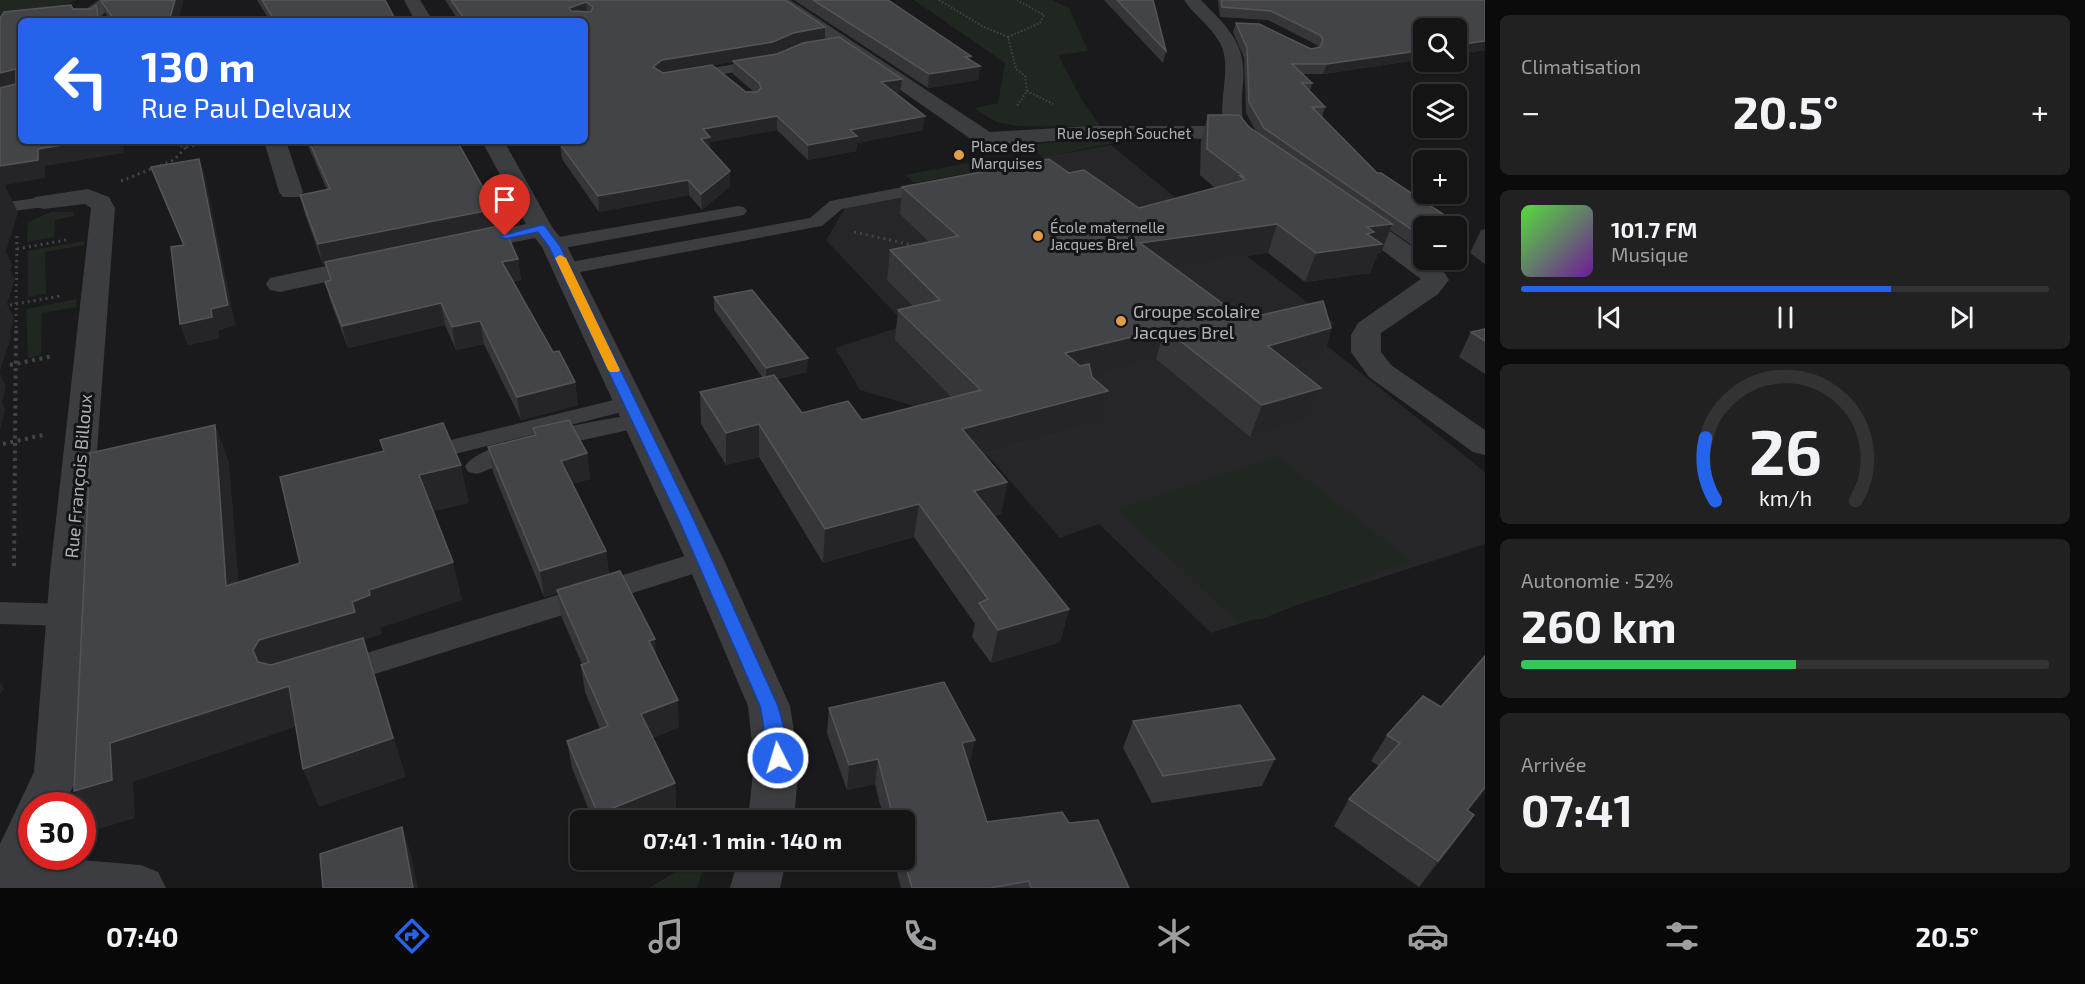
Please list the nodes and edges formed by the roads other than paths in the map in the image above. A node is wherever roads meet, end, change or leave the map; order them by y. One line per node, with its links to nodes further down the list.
1 (110, 0): 5 (street)
2 (412, 0): 6 (street)
3 (779, 0): 8 (street, Rue Joseph Souchet)
4 (1192, 0): 13 (street)
5 (89, 18)
6 (422, 18)
7 (804, 38): 8 (street)
8 (831, 41): 13 (street, Rue Joseph Souchet)
9 (784, 59): 10 (lane)
10 (716, 71): 11 (lane); 12 (lane)
11 (673, 78)
12 (734, 86)
13 (1236, 132): 16 (street)
14 (276, 144): 18 (street)
15 (495, 144): 23 (street)
16 (1278, 164)
17 (950, 183): 23 (lane)
18 (291, 192)
19 (44, 202): 21 (lane); 33 (street, Rue François Billoux)
20 (1334, 202): 28 (street)
21 (0, 208)
22 (738, 211): 23 (lane)
23 (553, 247): 24 (street); 27 (street)
24 (438, 250)
25 (393, 260): 26 (street)
26 (280, 284)
27 (635, 412): 29 (lane); 30 (lane); 31 (street)
28 (1485, 445)
29 (399, 460)
30 (477, 466)
31 (705, 560): 34 (lane); 36 (street)
32 (0, 613): 33 (lane)
33 (66, 615): 35 (street, Rue François Billoux)
34 (320, 680)
35 (47, 792)
36 (772, 810)
37 (18, 851): 39 (street)
38 (760, 870): 41 (street)
39 (6, 875): 40 (street)
40 (141, 888)
41 (755, 888)

